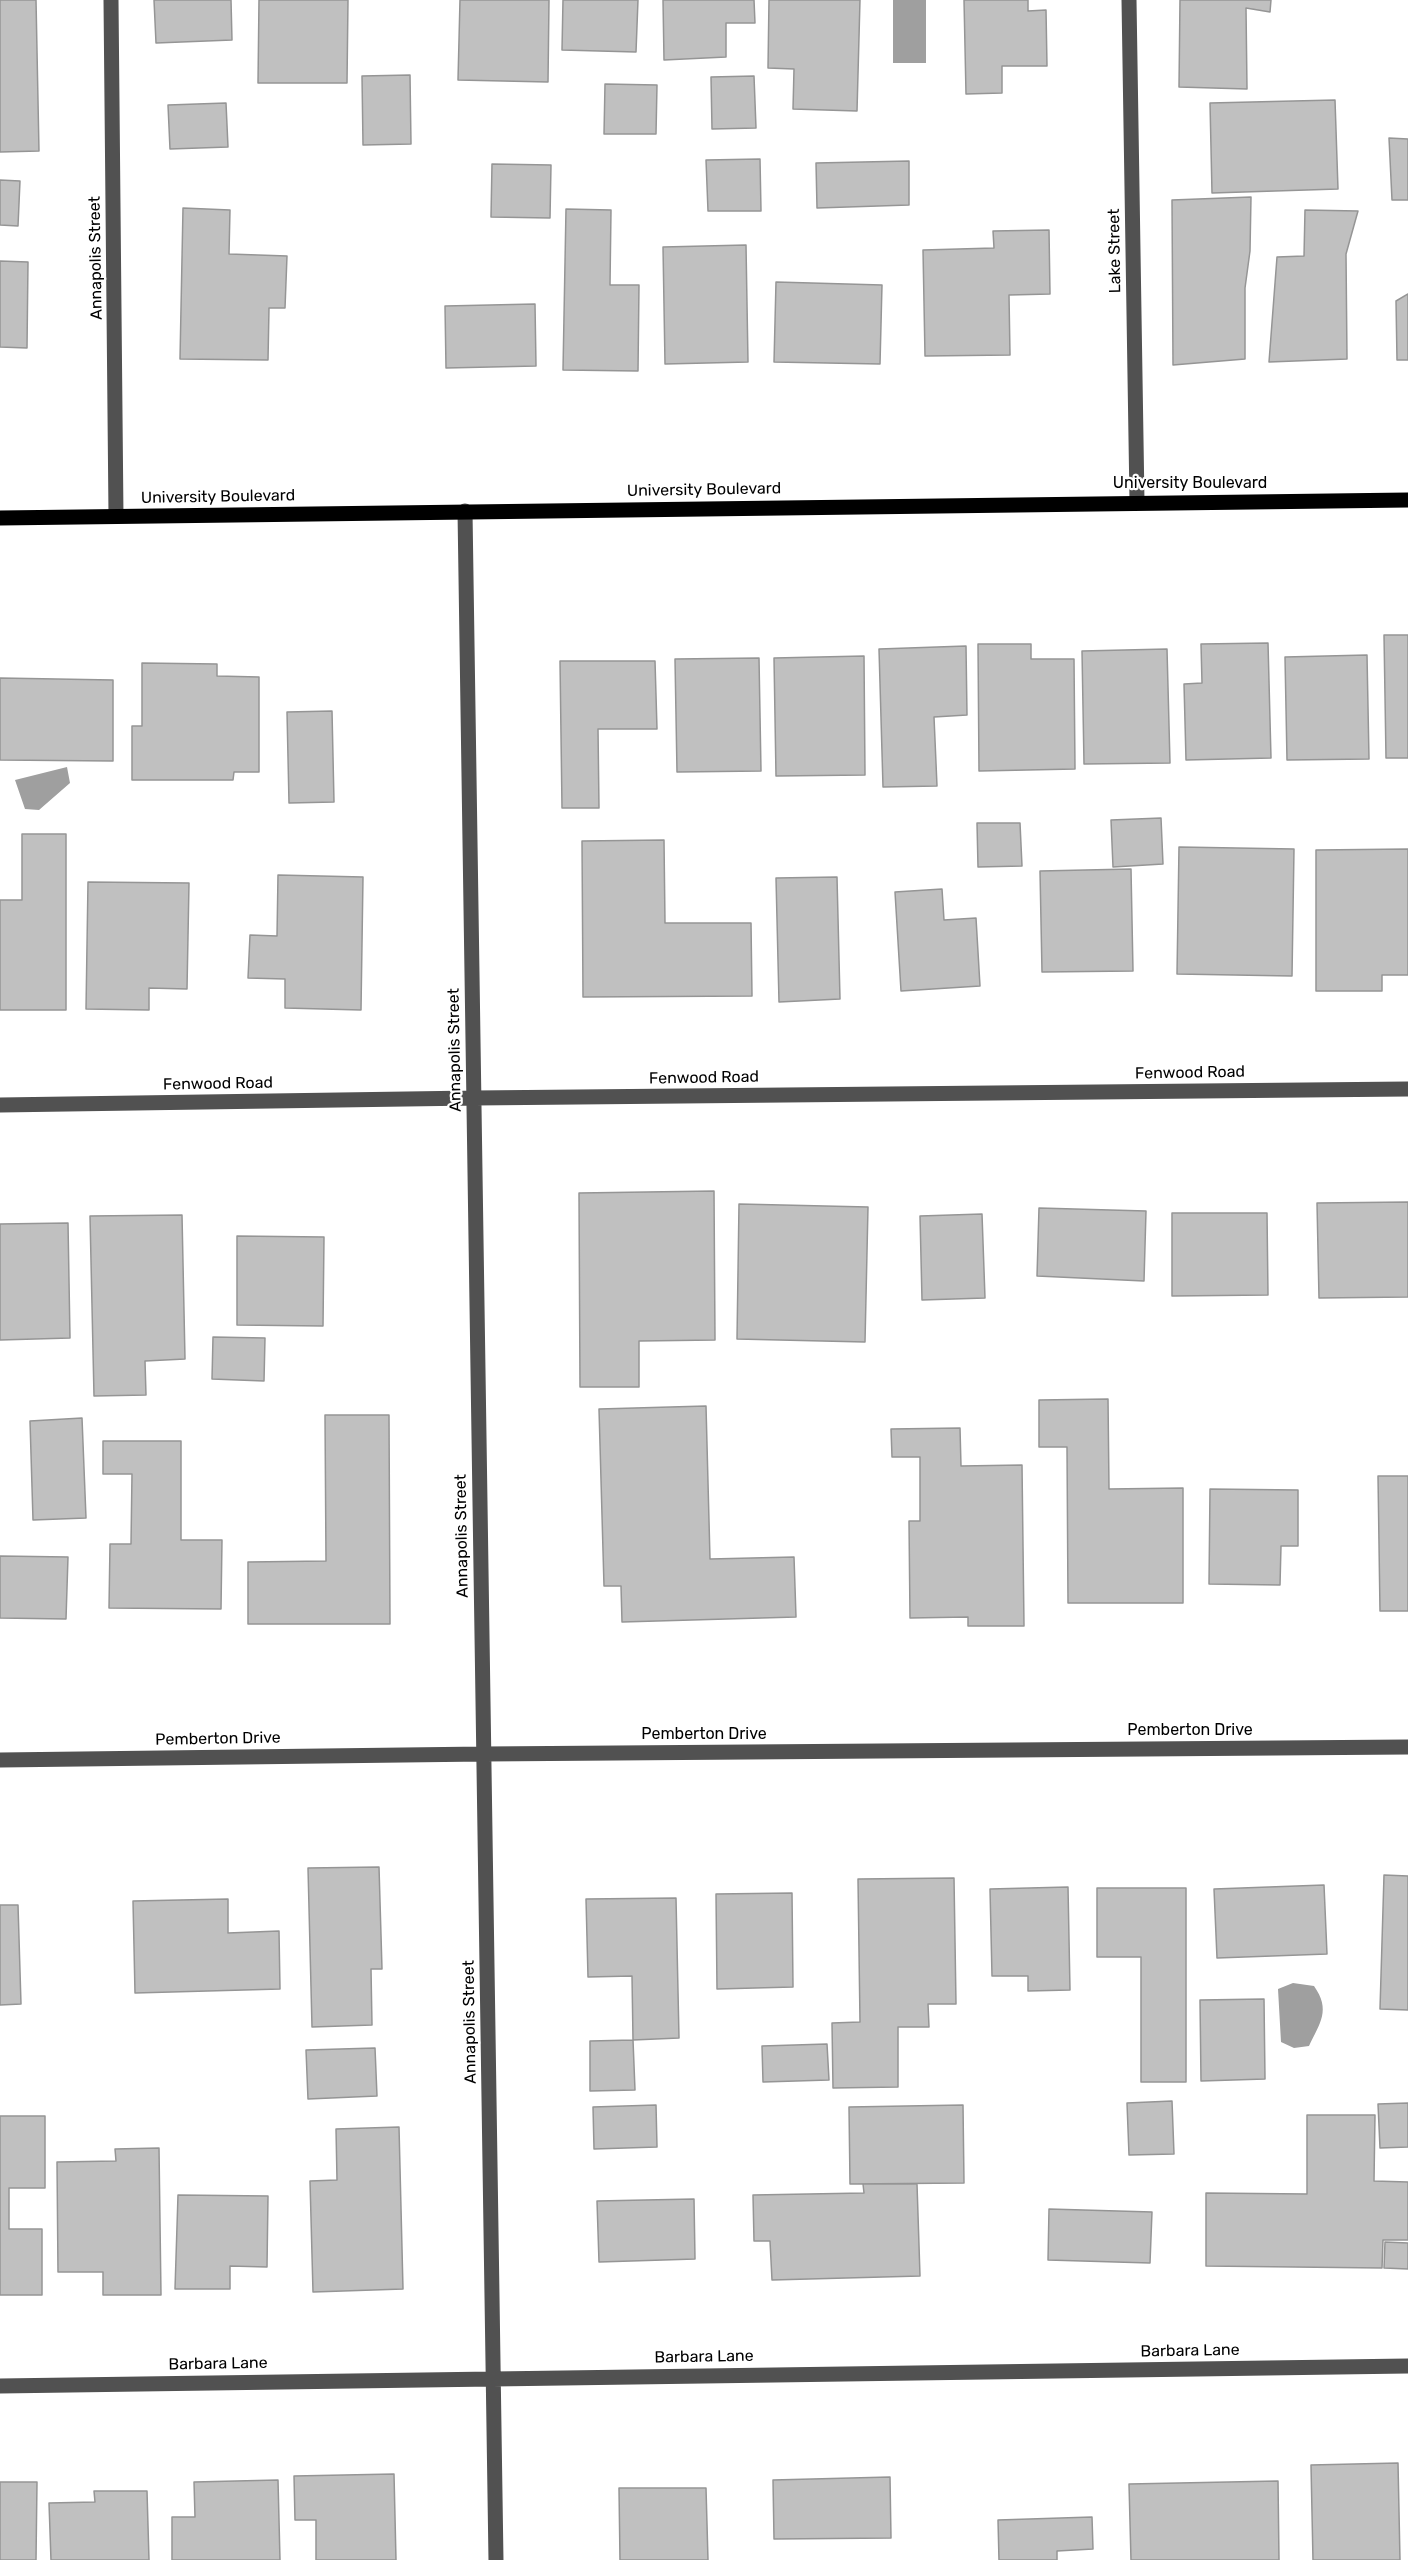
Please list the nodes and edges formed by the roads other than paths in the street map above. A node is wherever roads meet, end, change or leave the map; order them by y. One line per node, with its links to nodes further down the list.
1 (111, 0): 6 (street, Annapolis Street)
2 (1129, 0): 4 (street, Lake Street)
3 (1408, 500): 4 (main road, University Boulevard)
4 (1137, 501): 5 (main road, University Boulevard)
5 (465, 511): 6 (main road, University Boulevard); 9 (street, Annapolis Street)
6 (116, 516): 7 (main road, University Boulevard)
7 (0, 518)
8 (1408, 1089): 9 (street, Fenwood Road)
9 (474, 1098): 10 (street, Fenwood Road); 12 (street, Annapolis Street)
10 (0, 1106)
11 (1408, 1747): 12 (street, Pemberton Drive)
12 (484, 1754): 13 (street, Pemberton Drive); 15 (street, Annapolis Street)
13 (0, 1760)
14 (1408, 2366): 15 (street, Barbara Lane)
15 (493, 2377): 16 (street, Barbara Lane); 17 (street, Annapolis Street)
16 (0, 2386)
17 (496, 2560)

